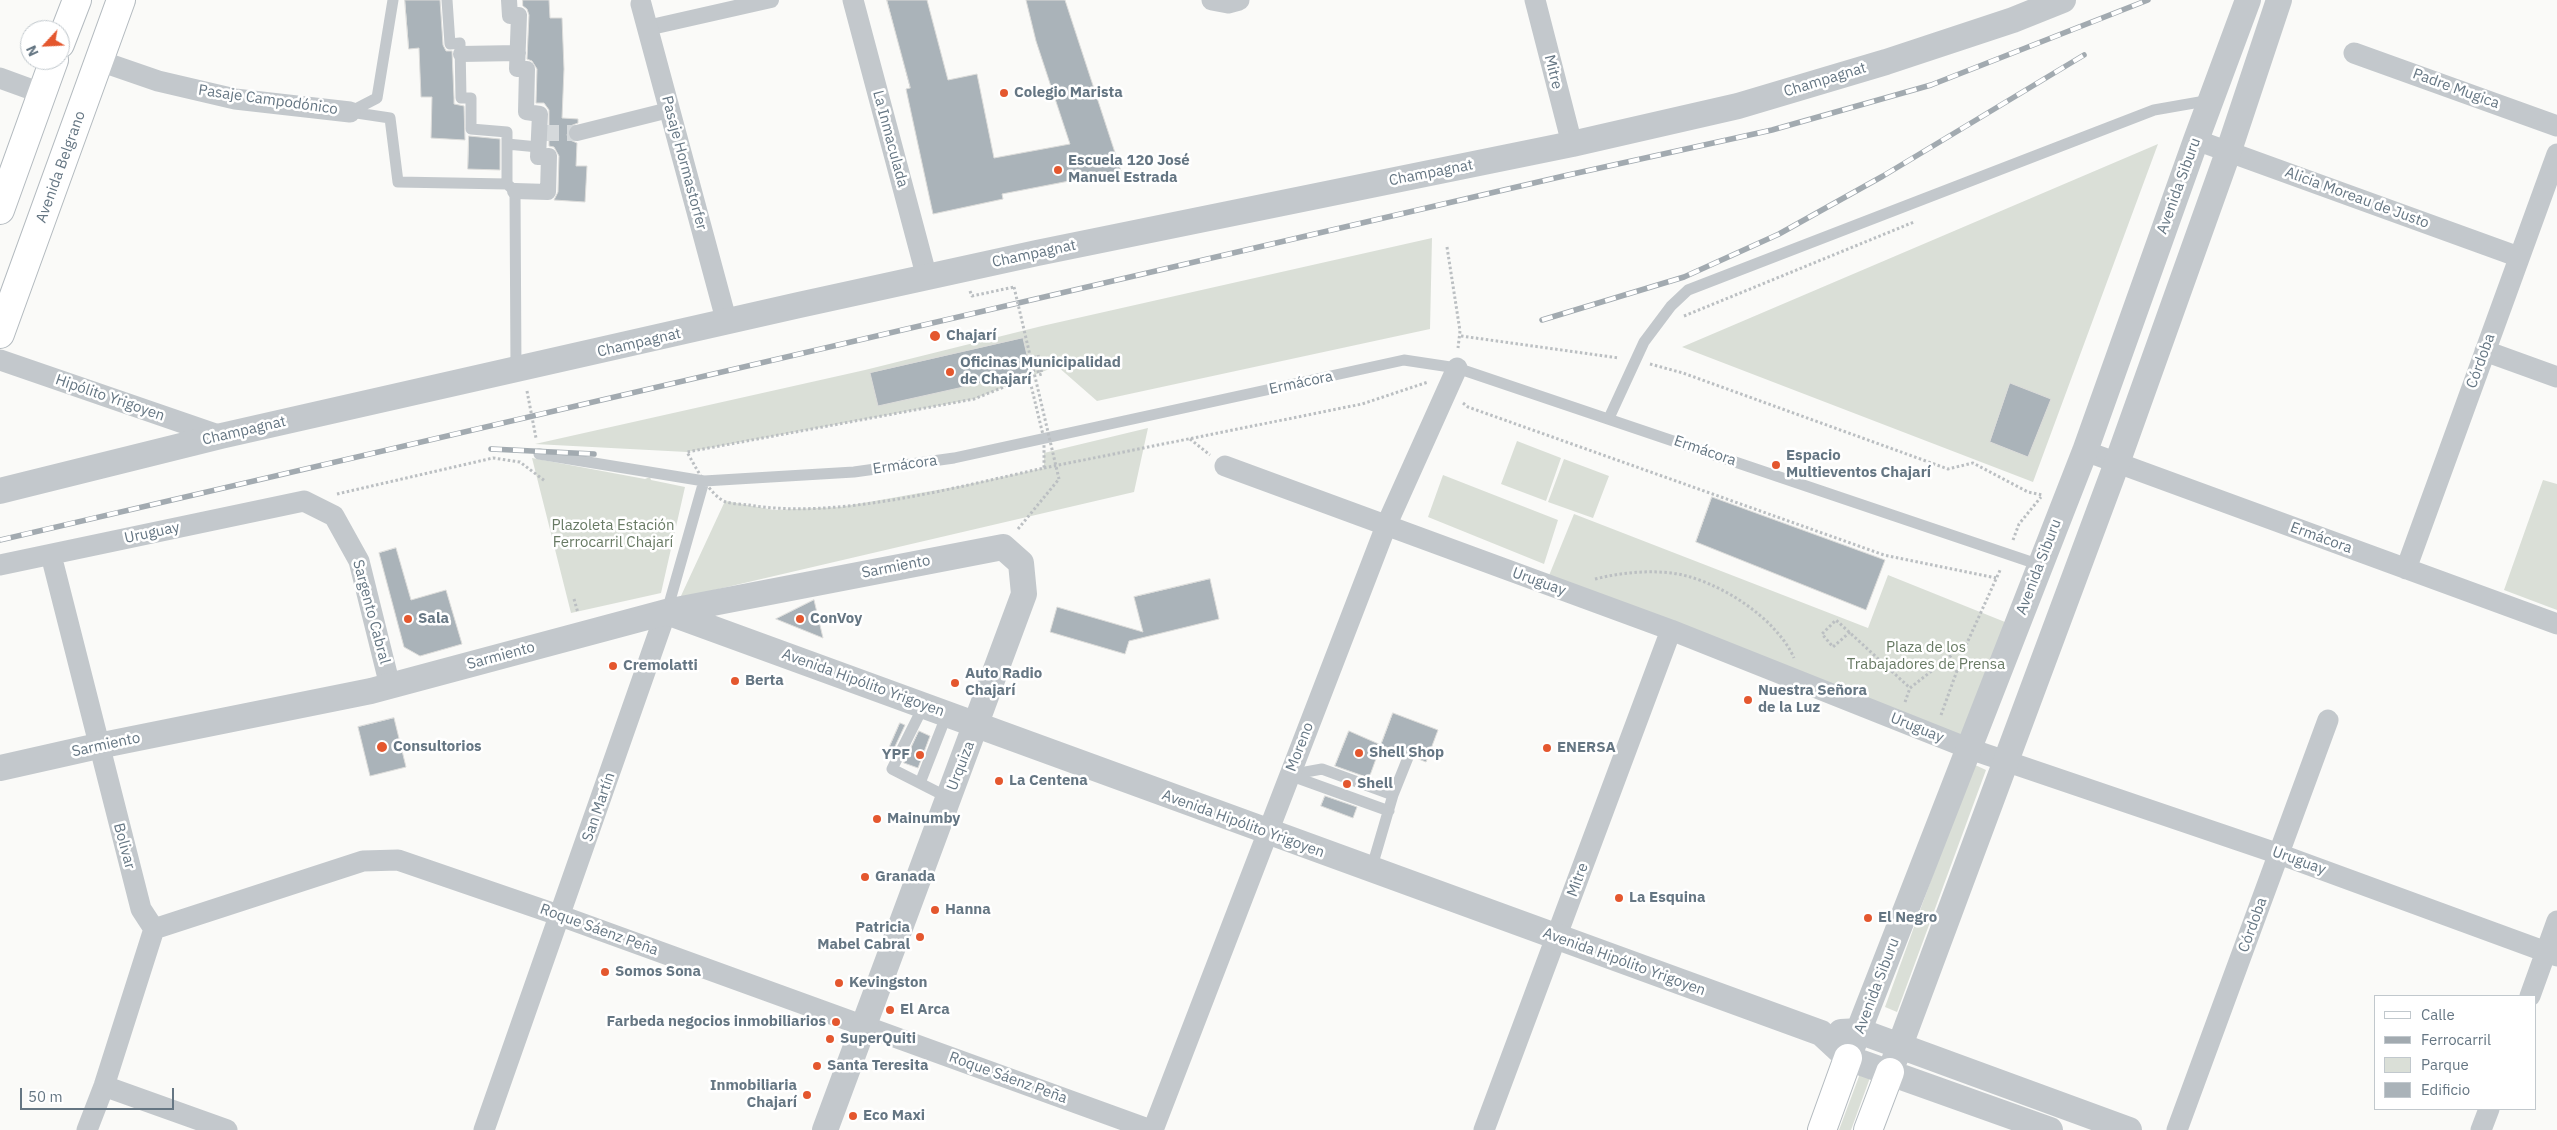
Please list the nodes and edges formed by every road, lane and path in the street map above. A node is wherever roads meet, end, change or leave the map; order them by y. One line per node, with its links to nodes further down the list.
1 (77, 0): 15 (main road)
2 (121, 0): 20 (main road, Avenida Belgrano)
3 (393, 0): 26 (lane)
4 (447, 0): 19 (lane)
5 (510, 0): 17 (street)
6 (771, 0): 16 (street)
7 (853, 0): 39 (street, La Inmaculada)
8 (1239, 0): 13 (street)
9 (1536, 0): 32 (street, Mitre)
10 (2063, 0): 32 (street, Champagnat)
11 (2248, 0): 24 (street, Avenida Siburu)
12 (2279, 0): 33 (street)
13 (1213, 1)
14 (640, 2): 16 (street, Pasaje Hormastorfer)
15 (69, 20)
16 (647, 28): 25 (street, Pasaje Hormastorfer)
17 (518, 53): 19 (street); 29 (street)
18 (2354, 53): 27 (street, Padre Mugica)
19 (461, 54): 31 (lane)
20 (100, 61): 26 (street, Pasaje Campodónico); 42 (main road, Avenida Belgrano)
21 (50, 70): 23 (main road)
22 (0, 78): 23 (street)
23 (41, 93): 36 (main road)
24 (2210, 100): 30 (street, Avenida Siburu); 48 (lane)
25 (670, 110): 28 (street); 41 (street, Pasaje Hormastorfer)
26 (350, 112): 35 (lane)
27 (2557, 126)
28 (577, 133)
29 (540, 138): 31 (lane); 35 (street)
30 (2196, 140): 33 (street, Alicia Moreau de Justo); 56 (street, Avenida Siburu)
31 (507, 144): 35 (lane)
32 (1572, 144): 39 (street, Champagnat)
33 (2229, 150): 38 (street, Alicia Moreau de Justo); 58 (street)
34 (2557, 154): 38 (street, Córdoba)
35 (511, 187): 50 (lane)
36 (0, 210)
37 (1447, 247): 43 (path)
38 (2519, 257): 44 (street, Córdoba)
39 (927, 278): 41 (street, Champagnat)
40 (970, 290): 46 (path, bridge)
41 (727, 323): 50 (street, Champagnat)
42 (0, 334)
43 (1461, 336): 48 (path); 49 (path)
44 (2485, 351): 51 (street); 72 (street, Córdoba)
45 (1038, 355): 46 (path)
46 (1030, 356): 67 (path, bridge)
47 (0, 360): 55 (street, Hipólito Yrigoyen)
48 (1635, 360): 54 (lane); 63 (path)
49 (1450, 367): 52 (path); 53 (street, Moreno); 54 (lane, Ermácora); 61 (lane, Ermácora)
50 (519, 370): 55 (street, Champagnat); 57 (path)
51 (2557, 377)
52 (1427, 381): 53 (path); 60 (path)
53 (1449, 390): 66 (street, Moreno); 73 (path)
54 (1609, 418): 68 (lane, Ermácora)
55 (221, 436): 62 (street, Champagnat)
56 (2085, 451): 58 (street, Ermácora); 70 (street, Avenida Siburu)
57 (539, 454): 61 (lane, Ermácora); 64 (path)
58 (2117, 463): 72 (street, Ermácora); 92 (street)
59 (1225, 466): 66 (street, Uruguay)
60 (1044, 468)
61 (704, 481): 76 (lane, San Martín)
62 (0, 491)
63 (2043, 495)
64 (304, 501): 69 (street, Uruguay); 82 (street, Sargento Cabral)
65 (2019, 524): 68 (path)
66 (1386, 526): 74 (street, Uruguay); 94 (street, Moreno)
67 (1003, 547): 76 (street, Sarmiento); 88 (street, Urquiza)
68 (2008, 552): 70 (lane, Ermácora); 73 (path)
69 (51, 554): 71 (street, Uruguay); 89 (street, Bolivar)
70 (2040, 564): 90 (street, Avenida Siburu)
71 (0, 565)
72 (2406, 569): 78 (street, Ermácora)
73 (1996, 578): 83 (path)
74 (1561, 590): 79 (street, Uruguay); 81 (path)
75 (574, 599): 77 (path)
76 (666, 612): 82 (street, Sarmiento); 85 (street, Avenida Hipólito Yrigoyen); 102 (street, San Martín)
77 (579, 615)
78 (2557, 624)
79 (1671, 630): 81 (street, Uruguay); 105 (street, Mitre)
80 (1850, 632): 80 (path); 83 (path)
81 (1806, 684): 90 (street, Uruguay)
82 (390, 686): 89 (street, Sarmiento)
83 (1910, 688): 84 (path)
84 (1904, 703)
85 (924, 705): 86 (street, Avenida Hipólito Yrigoyen); 95 (lane)
86 (948, 714): 88 (street, Avenida Hipólito Yrigoyen); 95 (lane)
87 (2328, 720): 100 (street, Córdoba)
88 (976, 724): 97 (street, Urquiza); 99 (street, Avenida Hipólito Yrigoyen)
89 (98, 746): 93 (street, Sarmiento); 104 (street, Bolivar)
90 (1970, 749): 92 (street, Uruguay); 109 (street, Avenida Siburu)
91 (1408, 755): 96 (lane)
92 (2004, 761): 100 (street, Uruguay); 111 (street)
93 (0, 768)
94 (1289, 775): 96 (lane); 98 (lane); 99 (street, Moreno)
95 (920, 783): 97 (lane)
96 (1393, 795): 98 (lane)
97 (949, 798): 108 (street, Urquiza)
98 (1389, 811): 101 (lane)
99 (1267, 833): 101 (street, Avenida Hipólito Yrigoyen); 120 (street, Moreno)
100 (2279, 854): 106 (street, Uruguay); 126 (street, Córdoba)
101 (1371, 870): 105 (street, Avenida Hipólito Yrigoyen)
102 (561, 916): 104 (street, Roque Sáenz Peña); 108 (street, Roque Sáenz Peña); 118 (street, San Martín)
103 (2557, 921): 106 (street)
104 (154, 929): 114 (street)
105 (1557, 938): 110 (street, Avenida Hipólito Yrigoyen); 121 (street, Mitre)
106 (2551, 954): 107 (street)
107 (2530, 995)
108 (864, 1026): 119 (street, Urquiza); 120 (street, Roque Sáenz Peña)
109 (1859, 1031): 110 (street, Avenida Hipólito Yrigoyen); 111 (street, Avenida Hipólito Yrigoyen); 112 (street, Avenida Siburu)
110 (1821, 1033): 112 (street, Avenida Hipólito Yrigoyen)
111 (1899, 1045): 113 (street); 125 (street, Avenida Hipólito Yrigoyen)
112 (1848, 1058): 113 (street, Avenida Hipólito Yrigoyen); 122 (main road, Avenida Siburu)
113 (1890, 1072): 123 (main road); 124 (street, Avenida Hipólito Yrigoyen)
114 (104, 1086): 116 (street); 117 (street)
115 (2489, 1110): 127 (street)
116 (87, 1130)
117 (227, 1130)
118 (484, 1130)
119 (825, 1130)
120 (1152, 1130)
121 (1484, 1130)
122 (1822, 1130)
123 (1868, 1130)
124 (2050, 1130)
125 (2129, 1130)
126 (2177, 1130)
127 (2481, 1130)

